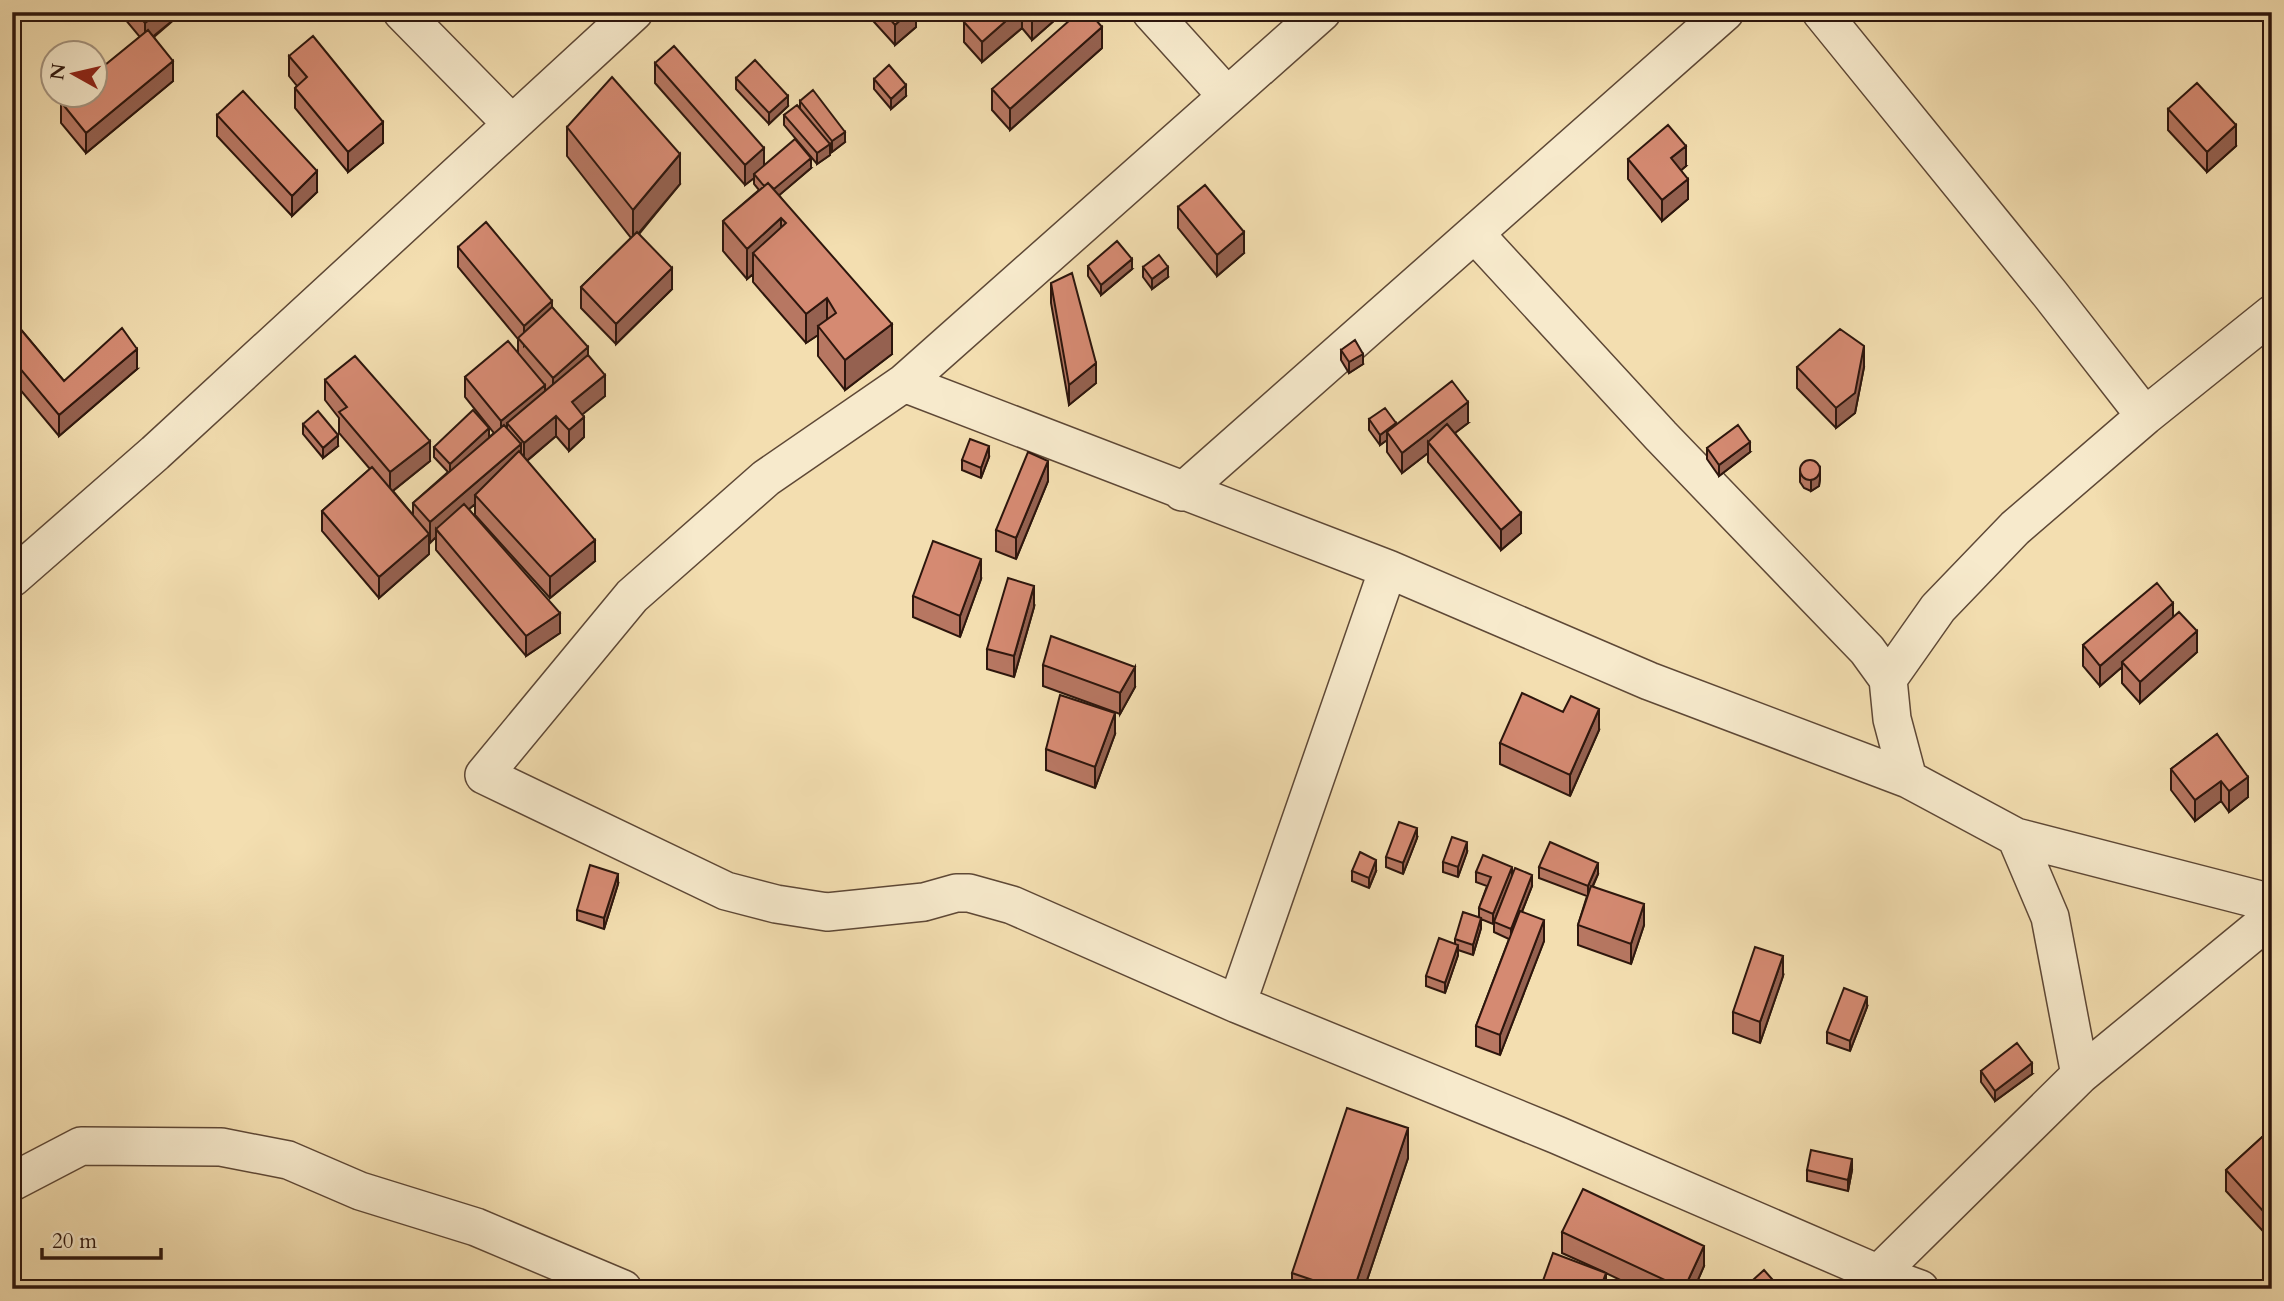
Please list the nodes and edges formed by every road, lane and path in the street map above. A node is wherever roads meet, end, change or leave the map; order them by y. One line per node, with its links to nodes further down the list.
1 (402, 12): 8 (street)
2 (634, 12): 8 (street)
3 (1152, 12): 7 (street)
4 (1322, 12): 7 (street)
5 (1726, 12): 9 (street)
6 (1821, 12): 12 (street)
7 (1227, 96): 11 (street)
8 (511, 123): 15 (street)
9 (1476, 235): 13 (street); 16 (street)
10 (2272, 314): 12 (street)
11 (904, 383): 13 (street); 21 (street)
12 (2145, 416): 16 (street)
13 (1182, 492): 14 (street)
14 (1388, 569): 17 (street); 21 (street)
15 (12, 578)
16 (1888, 680): 17 (street)
17 (1908, 779): 18 (street)
18 (2016, 837): 19 (street); 22 (street)
19 (2272, 903)
20 (2272, 917): 22 (street)
21 (1237, 1004): 24 (street)
22 (2080, 1075): 24 (street)
23 (12, 1182): 25 (street)
24 (1871, 1281): 26 (street)
25 (623, 1289)
26 (1920, 1289)

